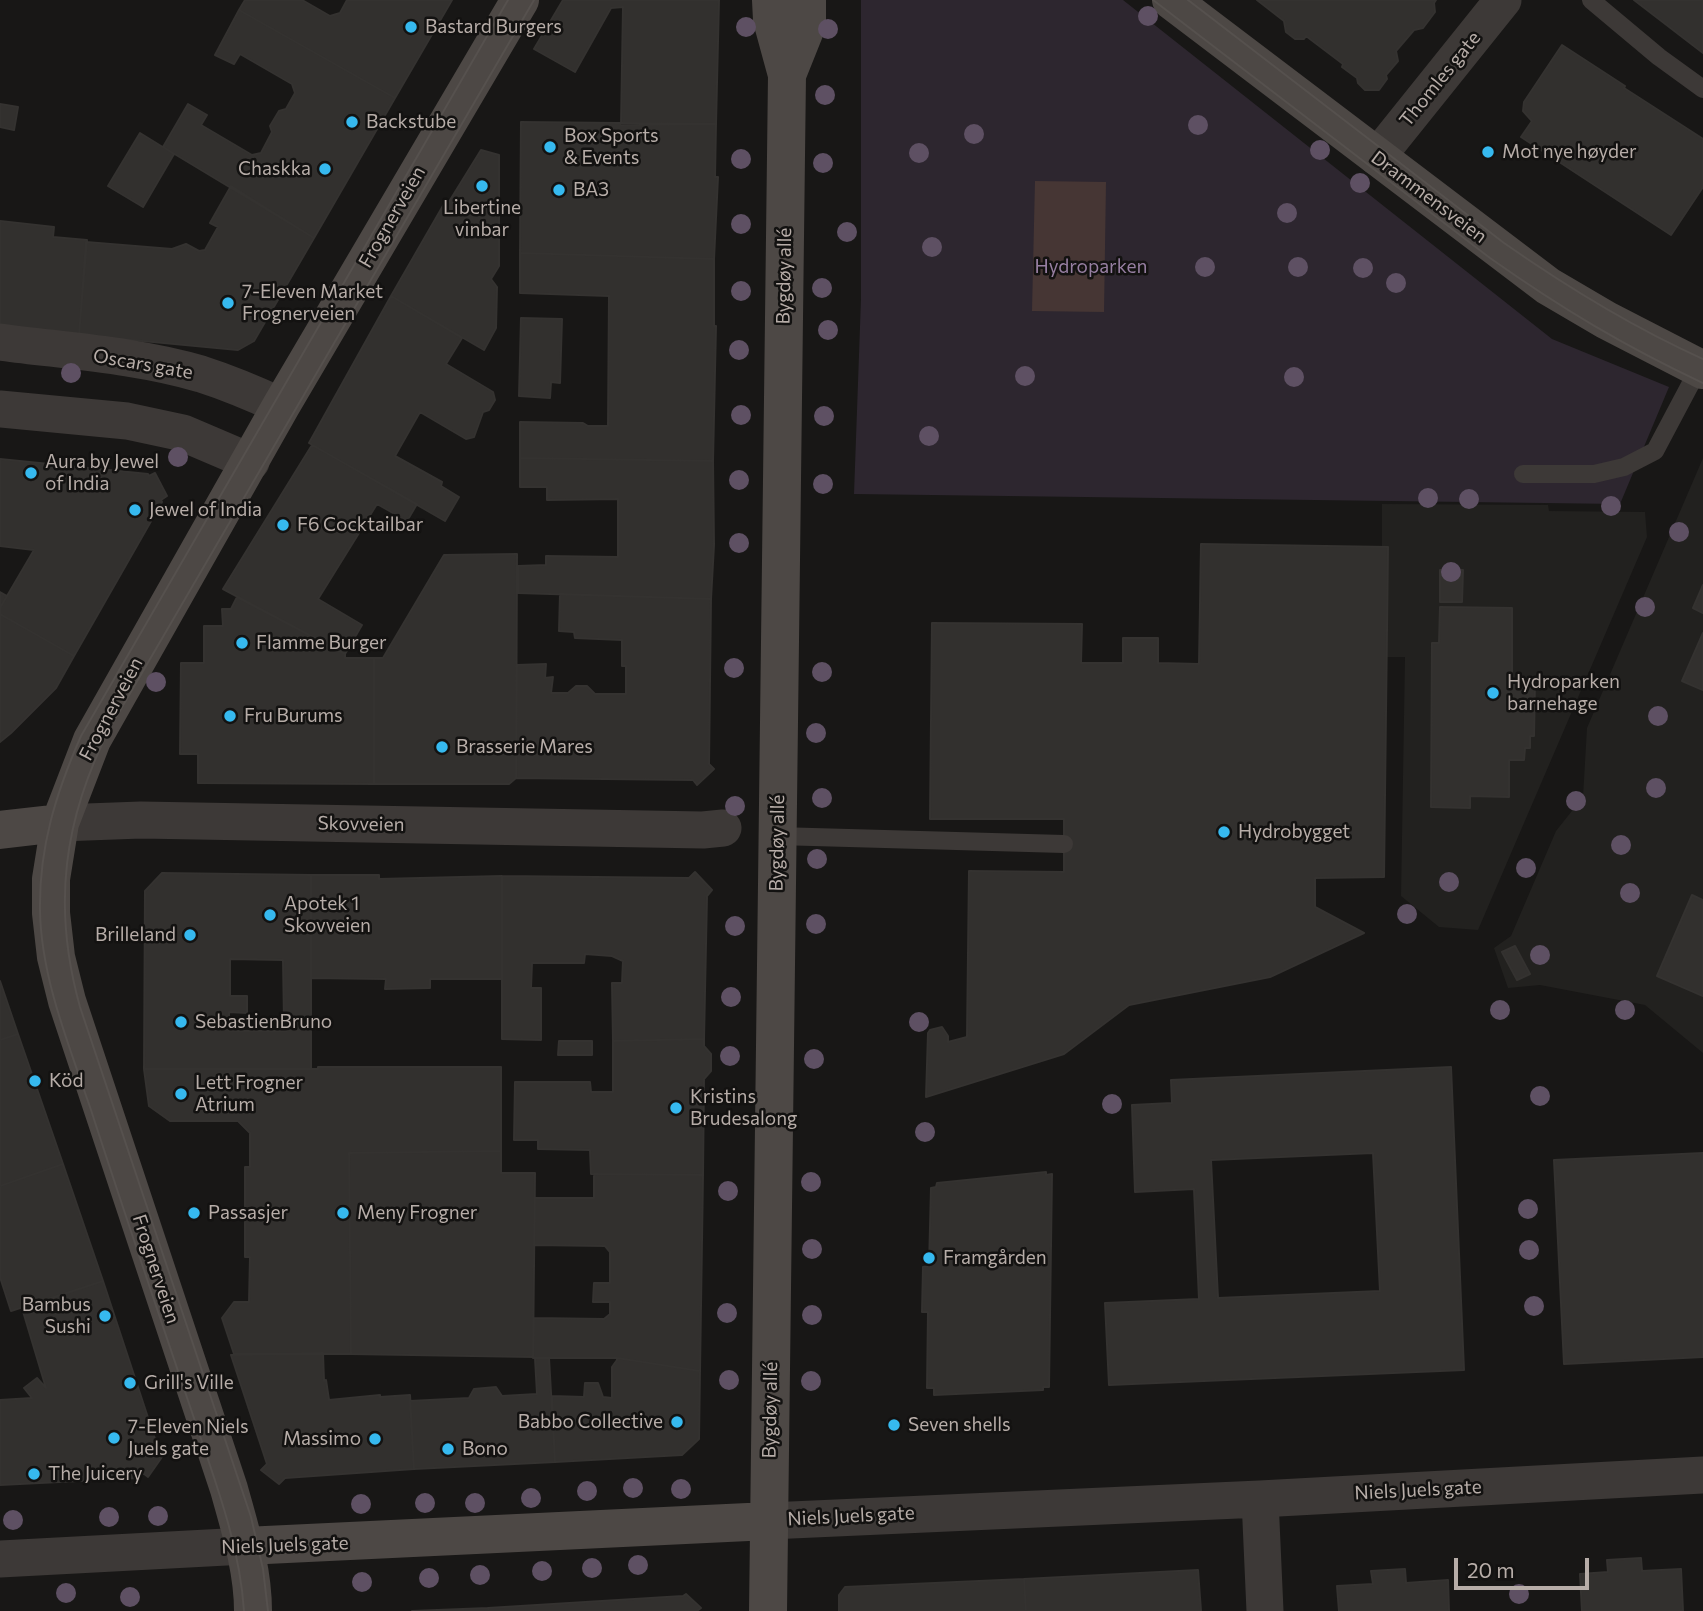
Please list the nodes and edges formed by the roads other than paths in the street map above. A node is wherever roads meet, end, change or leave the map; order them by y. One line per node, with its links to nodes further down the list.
1 (520, 0): 12 (street, Frognerveien)
2 (771, 0): 7 (street, Bygdøy allé)
3 (807, 0): 7 (street, Bygdøy allé)
4 (1171, 0): 9 (street, Drammensveien)
5 (1503, 0): 9 (street, Thomles gate)
6 (1591, 0): 8 (lane)
7 (788, 75): 19 (street, Bygdøy allé)
8 (1703, 89)
9 (1377, 157): 11 (street, Drammensveien)
10 (0, 342): 12 (street, Oscars gate)
11 (1701, 369): 15 (lane)
12 (281, 406): 14 (street, Frognerveien)
13 (0, 409): 14 (street)
14 (251, 462): 16 (street, Frognerveien)
15 (1523, 474)
16 (60, 823): 17 (street, Skovveien); 18 (street, Skovveien); 24 (street, Frognerveien)
17 (713, 829)
18 (0, 830)
19 (777, 836): 20 (lane); 23 (street, Bygdøy allé)
20 (1064, 844)
21 (1703, 1475): 22 (street, Niels Juels gate)
22 (1260, 1499): 23 (street, Niels Juels gate); 28 (street)
23 (768, 1521): 24 (street, Niels Juels gate); 27 (street, Bygdøy allé)
24 (245, 1546): 25 (street, Niels Juels gate); 26 (street, Frognerveien)
25 (0, 1559)
26 (253, 1611)
27 (768, 1611)
28 (1265, 1611)

